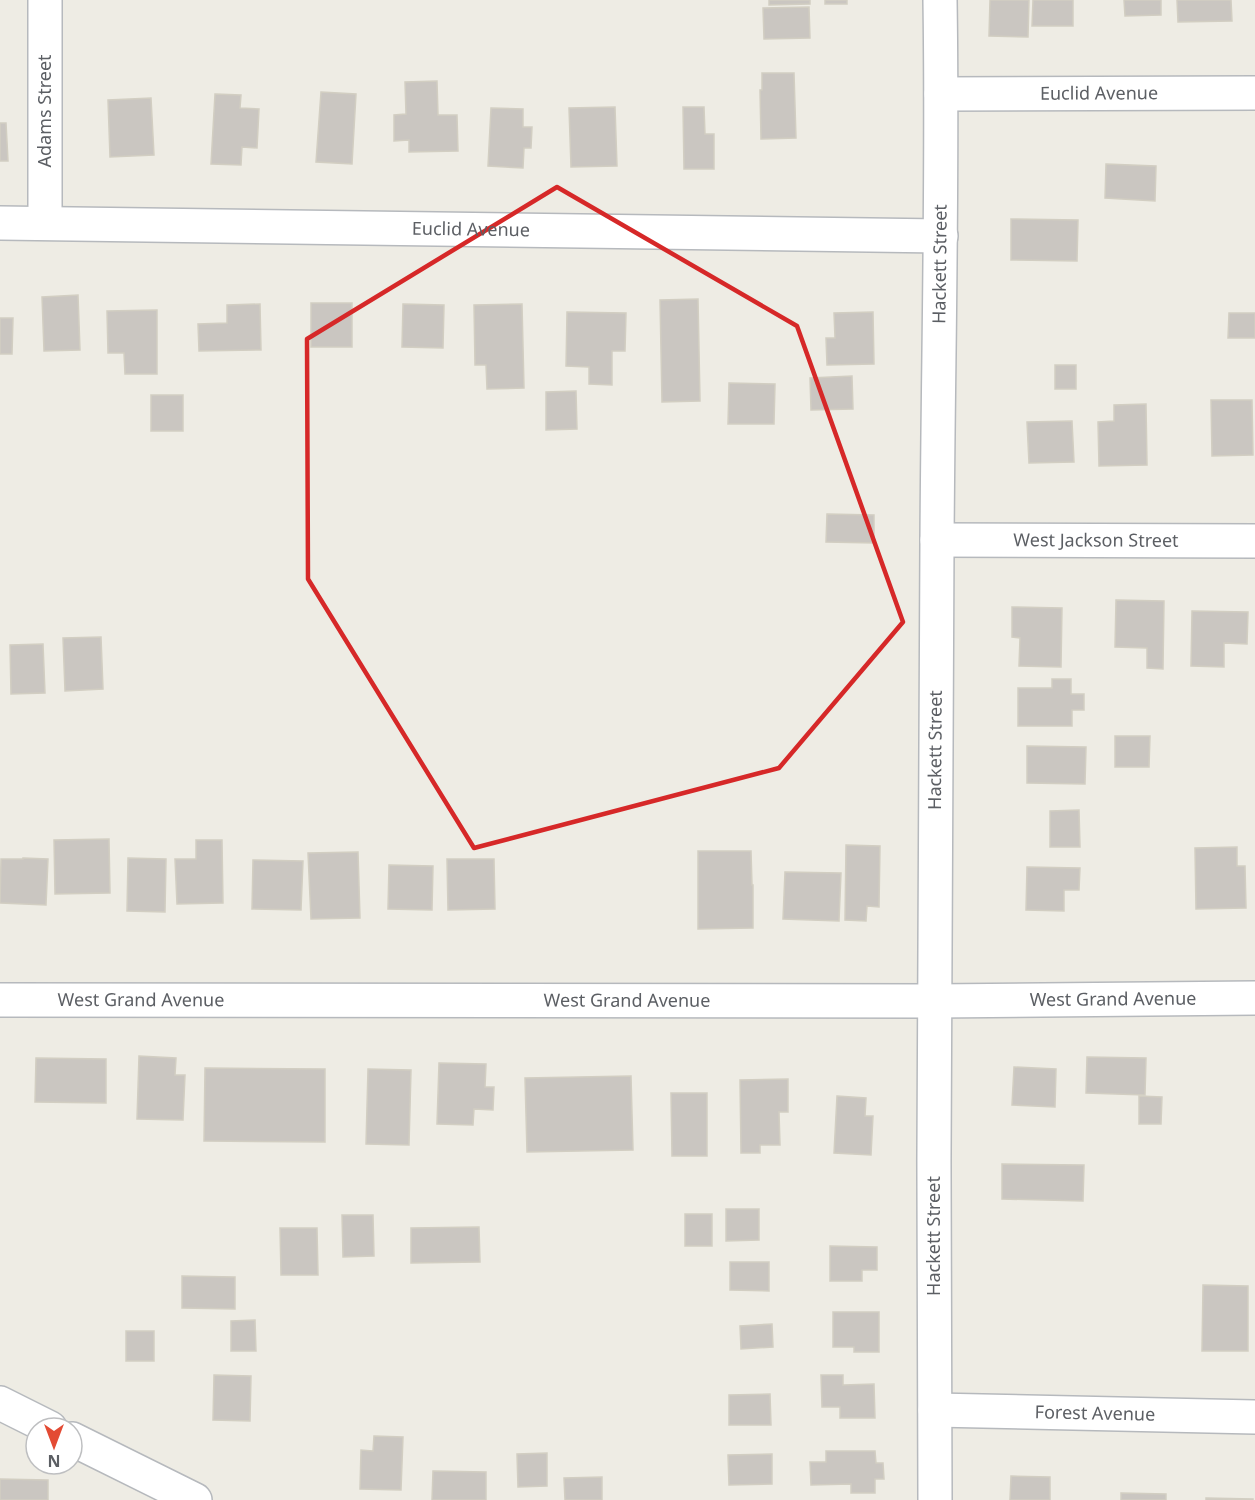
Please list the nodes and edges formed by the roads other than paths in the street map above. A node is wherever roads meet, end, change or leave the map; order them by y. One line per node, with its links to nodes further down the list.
1 (45, 0): 6 (street, Adams Street)
2 (940, 0): 4 (street, Hackett Street)
3 (1255, 93): 4 (street, Euclid Avenue)
4 (941, 94): 7 (street, Hackett Street)
5 (0, 222): 6 (street, Euclid Avenue)
6 (45, 223): 7 (street, Euclid Avenue)
7 (941, 236): 8 (street, Hackett Street)
8 (937, 540): 9 (street, West Jackson Street); 12 (street, Hackett Street)
9 (1255, 541)
10 (1255, 998): 12 (street, West Grand Avenue)
11 (0, 1000): 12 (street, West Grand Avenue)
12 (934, 1001): 14 (street, Hackett Street)
13 (0, 1403): 15 (street)
14 (935, 1410): 16 (street, Forest Avenue); 19 (street, Hackett Street)
15 (26, 1416)
16 (1255, 1417)
17 (84, 1445): 18 (street)
18 (195, 1500)
19 (935, 1500)

